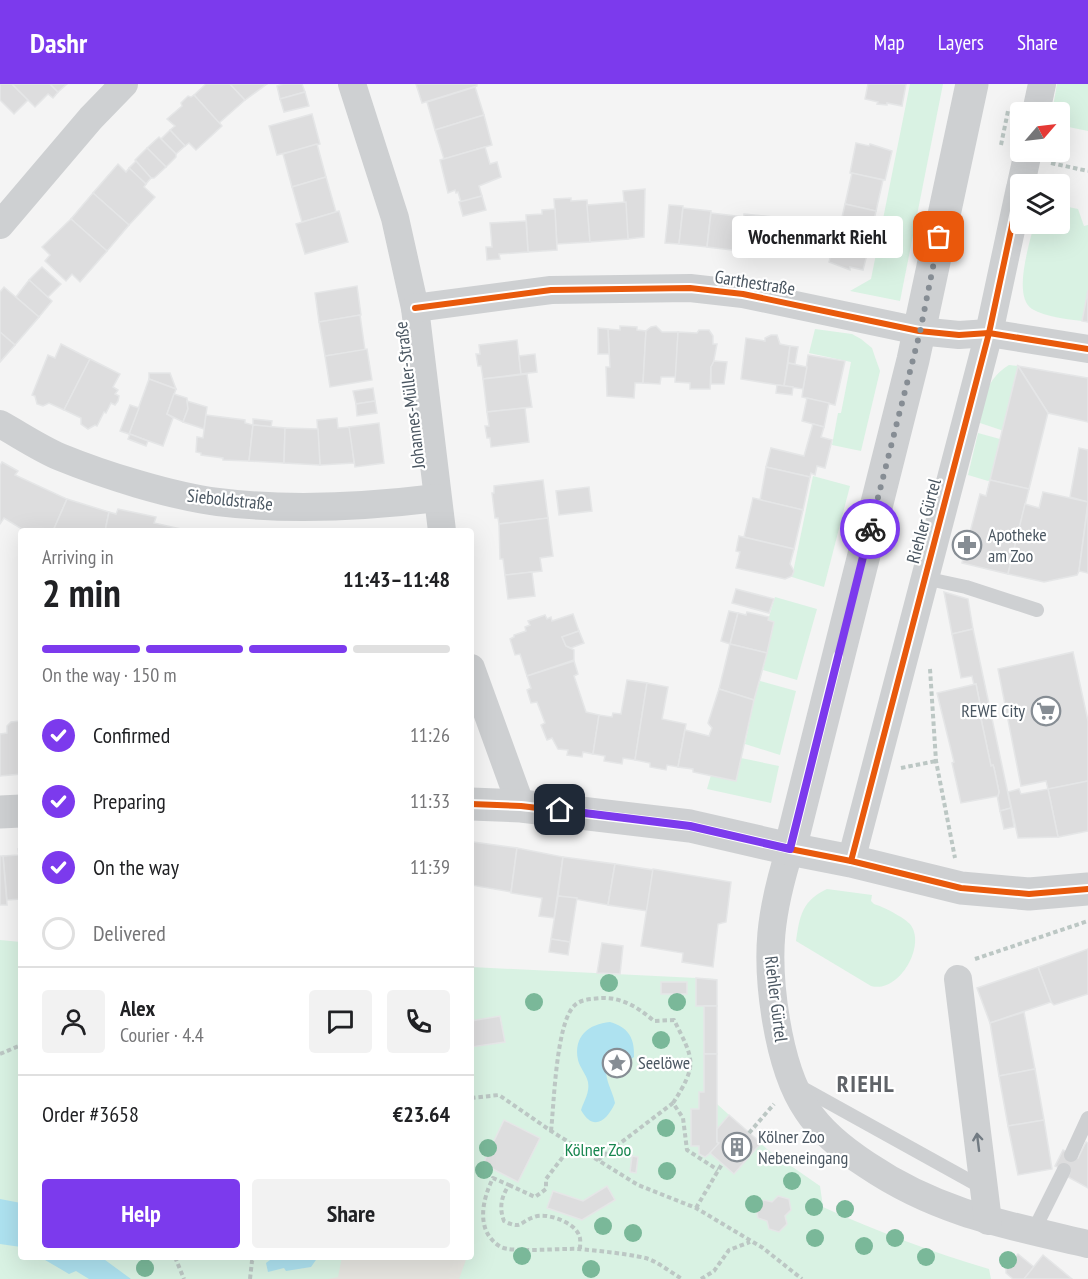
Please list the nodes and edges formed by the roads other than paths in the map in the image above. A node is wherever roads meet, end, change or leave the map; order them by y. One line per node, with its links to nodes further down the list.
1 (124, 84): 7 (street)
2 (352, 84): 8 (street, Johannes-Müller-Straße)
3 (972, 84): 9 (street, Riehler Gürtel)
4 (1042, 84): 5 (street)
5 (1038, 102)
6 (1024, 171): 10 (street, Riehler Gürtel)
7 (0, 225)
8 (415, 308): 9 (street, Garthestraße); 13 (street, Johannes-Müller-Straße)
9 (920, 332): 10 (street, Garthestraße); 22 (street, Riehler Gürtel)
10 (988, 333): 11 (street, Garthestraße); 15 (street, Riehler Gürtel)
11 (1088, 349)
12 (0, 424): 13 (street, Sieboldstraße)
13 (437, 498): 14 (street, Johannes-Müller-Straße)
14 (442, 528)
15 (924, 578): 16 (lane); 23 (street, Riehler Gürtel)
16 (1037, 610)
17 (474, 676): 19 (street)
18 (474, 804): 19 (street)
19 (520, 806): 22 (street)
20 (18, 811): 21 (street)
21 (0, 812)
22 (790, 849): 23 (street); 26 (street, Riehler Gürtel)
23 (851, 861): 24 (street)
24 (1088, 889)
25 (959, 991): 30 (street, one-way to 25)
26 (793, 1083): 30 (lane); 31 (street, Riehler Gürtel)
27 (1088, 1118): 28 (lane)
28 (1071, 1155)
29 (1064, 1170): 32 (lane)
30 (983, 1188): 31 (street)
31 (988, 1221): 32 (street, Riehler Gürtel)
32 (1033, 1232): 33 (street, Riehler Gürtel)
33 (1088, 1244)

